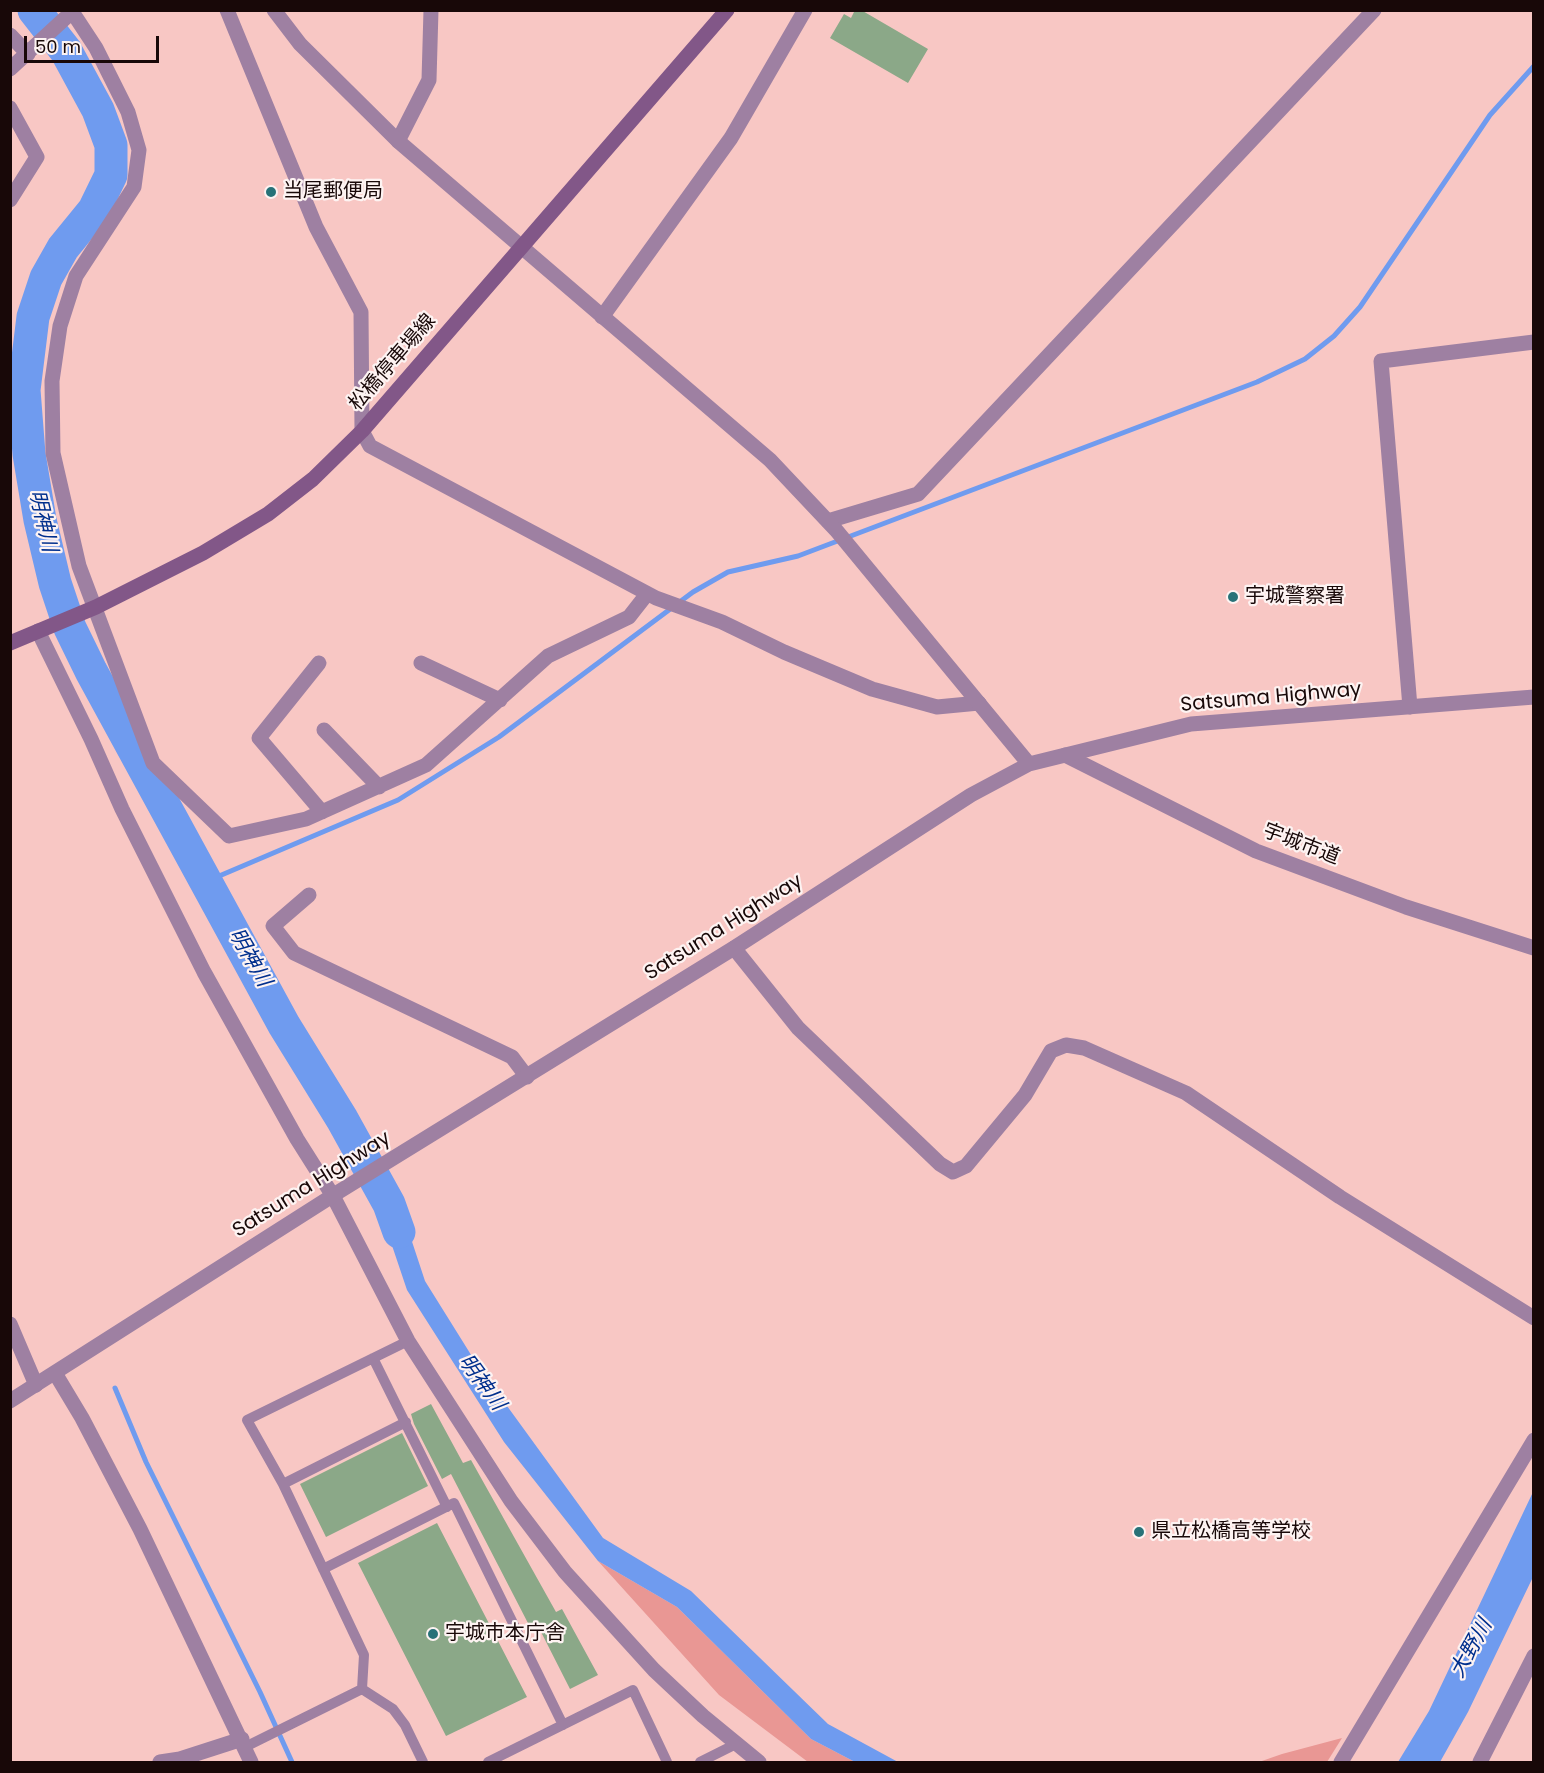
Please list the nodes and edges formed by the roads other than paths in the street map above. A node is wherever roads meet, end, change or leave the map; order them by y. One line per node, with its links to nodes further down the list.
1 (227, 10): 17 (street)
2 (274, 10): 12 (street)
3 (431, 10): 12 (street)
4 (727, 10): 14 (main road, 松橋停車場線)
5 (805, 10): 15 (street)
6 (1374, 10): 18 (street)
7 (72, 12): 9 (street); 20 (street)
8 (10, 35): 9 (street)
9 (28, 54): 10 (street)
10 (10, 69)
11 (10, 108): 13 (street)
12 (398, 141): 14 (street)
13 (10, 200)
14 (521, 248): 15 (street); 17 (main road, 松橋停車場線)
15 (602, 317): 18 (street)
16 (1533, 342): 28 (street)
17 (362, 431): 19 (street); 20 (main road, 松橋停車場線)
18 (832, 525): 27 (street)
19 (652, 596): 26 (street); 27 (street)
20 (90, 609): 21 (main road, 松橋停車場線); 33 (street)
21 (38, 631): 22 (main road, 松橋停車場線); 38 (street)
22 (11, 638)
23 (319, 663): 33 (street)
24 (421, 663): 26 (street)
25 (1533, 698): 28 (street, Satsuma Highway)
26 (500, 700): 32 (street)
27 (980, 703): 31 (street)
28 (1410, 707): 30 (street, Satsuma Highway)
29 (324, 730): 32 (street)
30 (1065, 755): 31 (street, Satsuma Highway); 36 (street, 宇城市道)
31 (1029, 764): 35 (street, Satsuma Highway)
32 (379, 787): 33 (street)
33 (322, 812)
34 (309, 895): 37 (street)
35 (734, 948): 37 (street, Satsuma Highway); 39 (street)
36 (1533, 948)
37 (527, 1077): 38 (street, Satsuma Highway)
38 (337, 1194): 41 (street); 43 (street, Satsuma Highway)
39 (1533, 1318)
40 (10, 1324): 44 (street)
41 (408, 1341): 42 (lane); 55 (street)
42 (373, 1358): 46 (lane); 48 (lane)
43 (55, 1373): 44 (street, Satsuma Highway); 54 (street)
44 (36, 1385): 45 (street, Satsuma Highway)
45 (10, 1401)
46 (406, 1422): 48 (lane); 49 (lane)
47 (1533, 1440): 63 (street)
48 (283, 1484): 50 (lane)
49 (447, 1507): 50 (lane); 53 (lane)
50 (323, 1569): 52 (lane)
51 (1533, 1656): 64 (street)
52 (362, 1689): 54 (lane); 58 (lane)
53 (563, 1725): 59 (lane); 60 (lane)
54 (243, 1743): 56 (street); 57 (street)
55 (736, 1744): 61 (lane); 62 (street)
56 (162, 1762)
57 (251, 1762)
58 (423, 1762)
59 (488, 1762)
60 (668, 1762)
61 (700, 1762)
62 (759, 1762)
63 (1341, 1762)
64 (1480, 1762)

